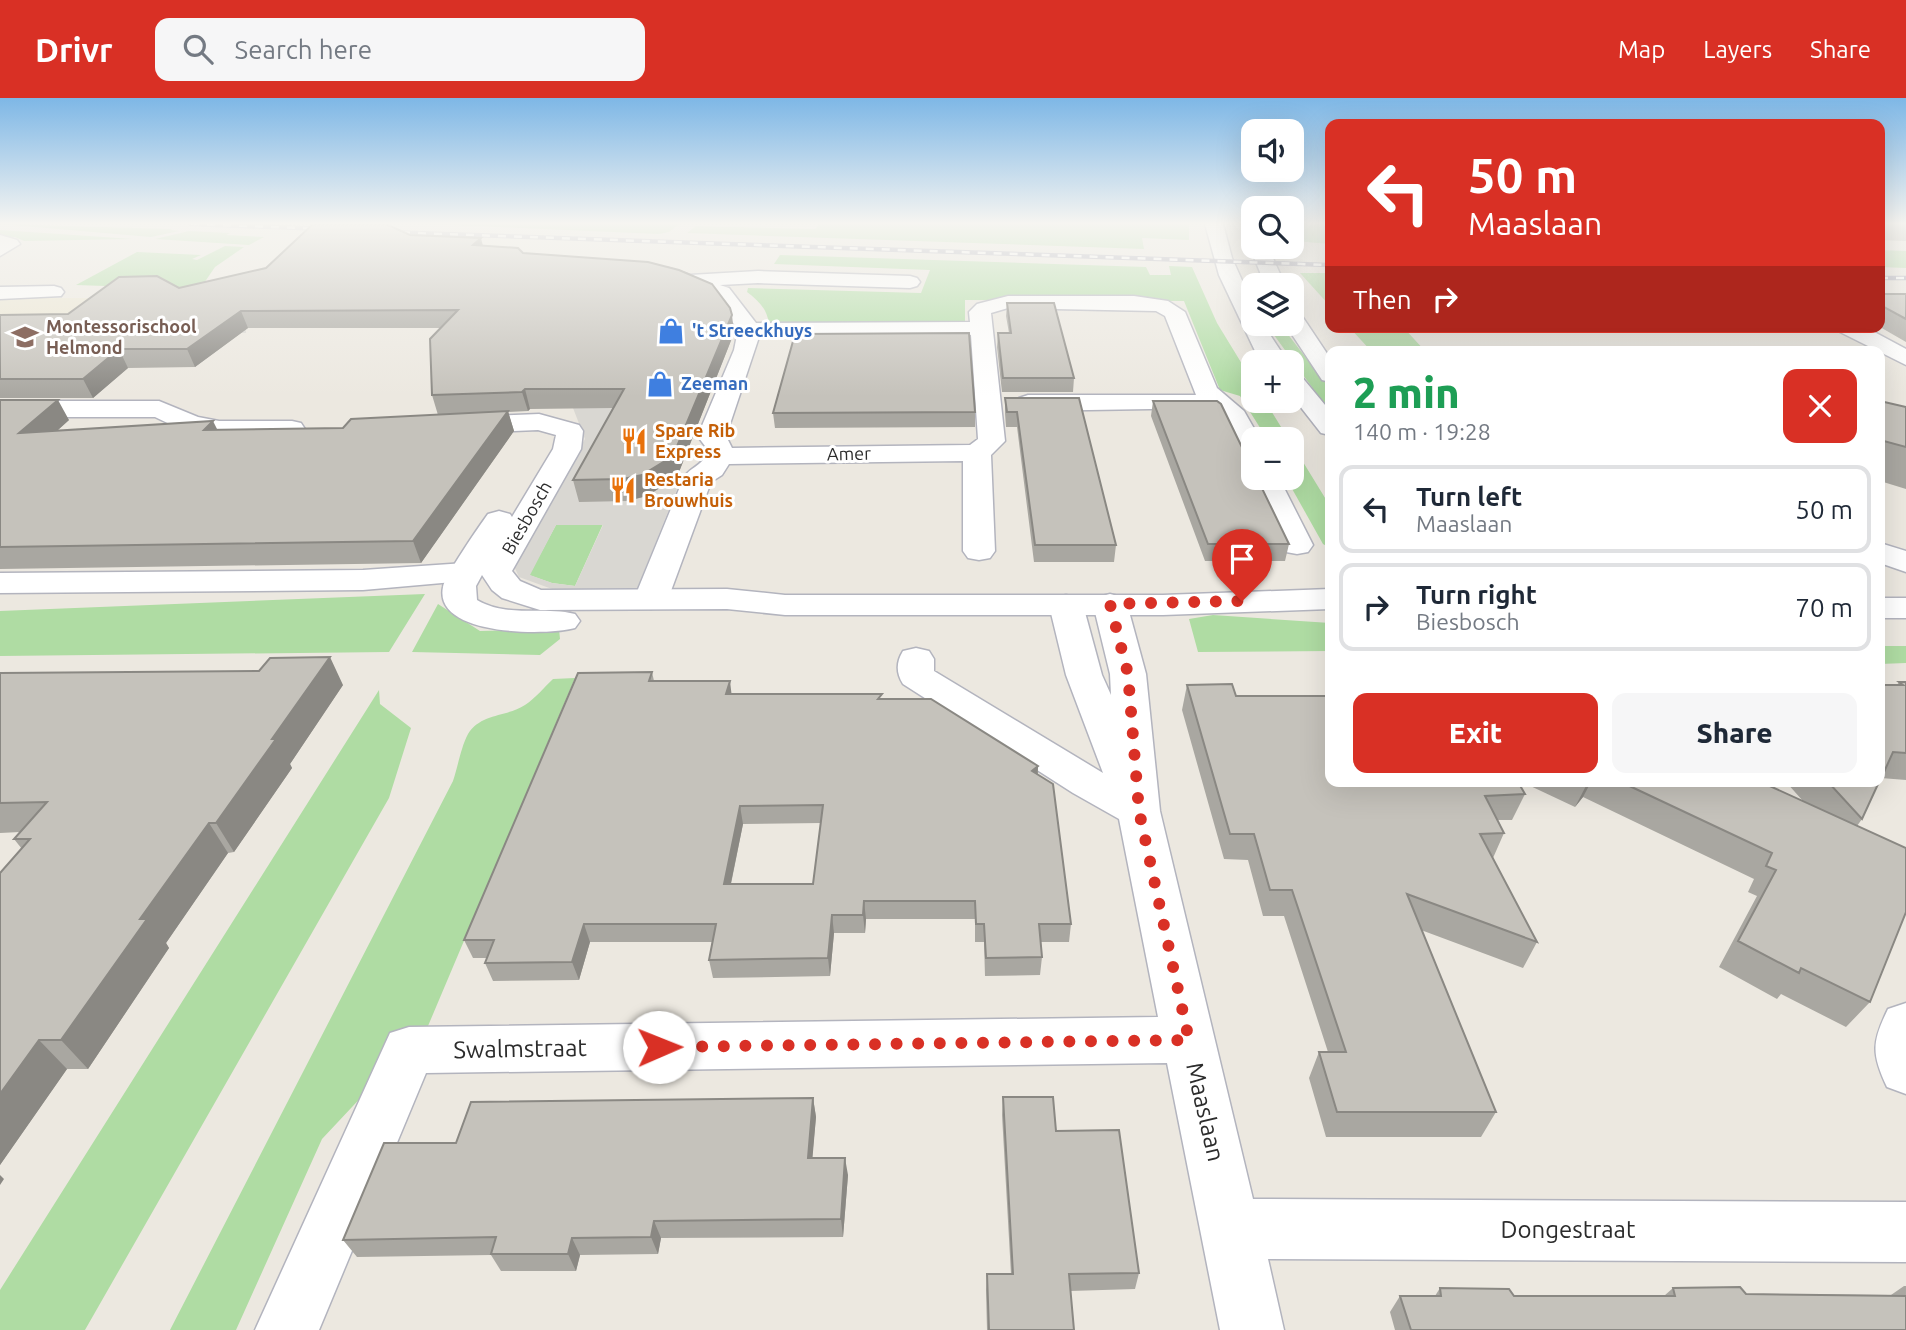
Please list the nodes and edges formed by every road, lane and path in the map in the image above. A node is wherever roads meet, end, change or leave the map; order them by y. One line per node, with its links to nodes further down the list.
1 (693, 281): 8 (street)
2 (895, 281): 4 (street)
3 (1229, 281): 13 (street)
4 (910, 282)
5 (54, 292): 6 (street)
6 (0, 293)
7 (982, 328): 8 (street); 17 (street); 18 (street)
8 (749, 330): 24 (street)
9 (1859, 333): 11 (street)
10 (1304, 335): 15 (street)
11 (1884, 346)
12 (1885, 347): 14 (street)
13 (1266, 350)
14 (1906, 358)
15 (1325, 367)
16 (1304, 396): 20 (street)
17 (1218, 402): 18 (street); 21 (street)
18 (990, 403): 23 (street)
19 (0, 410): 22 (street)
20 (1325, 421)
21 (1241, 428)
22 (311, 429)
23 (977, 453): 24 (street, Amer); 27 (street)
24 (720, 456): 38 (street)
25 (1271, 490): 26 (street)
26 (1297, 545)
27 (979, 551)
28 (1885, 554): 29 (street)
29 (1906, 562)
30 (481, 572): 30 (street, Biesbosch); 33 (street); 38 (street, Biesbosch); 38 (street, Biesbosch)
31 (1885, 574): 32 (street)
32 (1906, 574)
33 (0, 583)
34 (1325, 599): 37 (street, Biesbosch)
35 (1110, 604): 36 (street, Biesbosch); 37 (street, Biesbosch); 43 (street, Maaslaan)
36 (1066, 605): 38 (street, Biesbosch); 43 (street, Maaslaan)
37 (1163, 605): 41 (street, Biesbosch)
38 (648, 608)
39 (1885, 608): 40 (street)
40 (1906, 608)
41 (1325, 617)
42 (916, 659): 43 (street)
43 (1139, 811): 45 (street, Maaslaan)
44 (1906, 1025): 46 (street)
45 (1189, 1040): 47 (street, Maaslaan); 49 (street, Swalmstraat)
46 (1906, 1070)
47 (1231, 1229): 48 (street, Dongestraat); 50 (street, Maaslaan)
48 (1906, 1232)
49 (287, 1330)
50 (1252, 1330)

